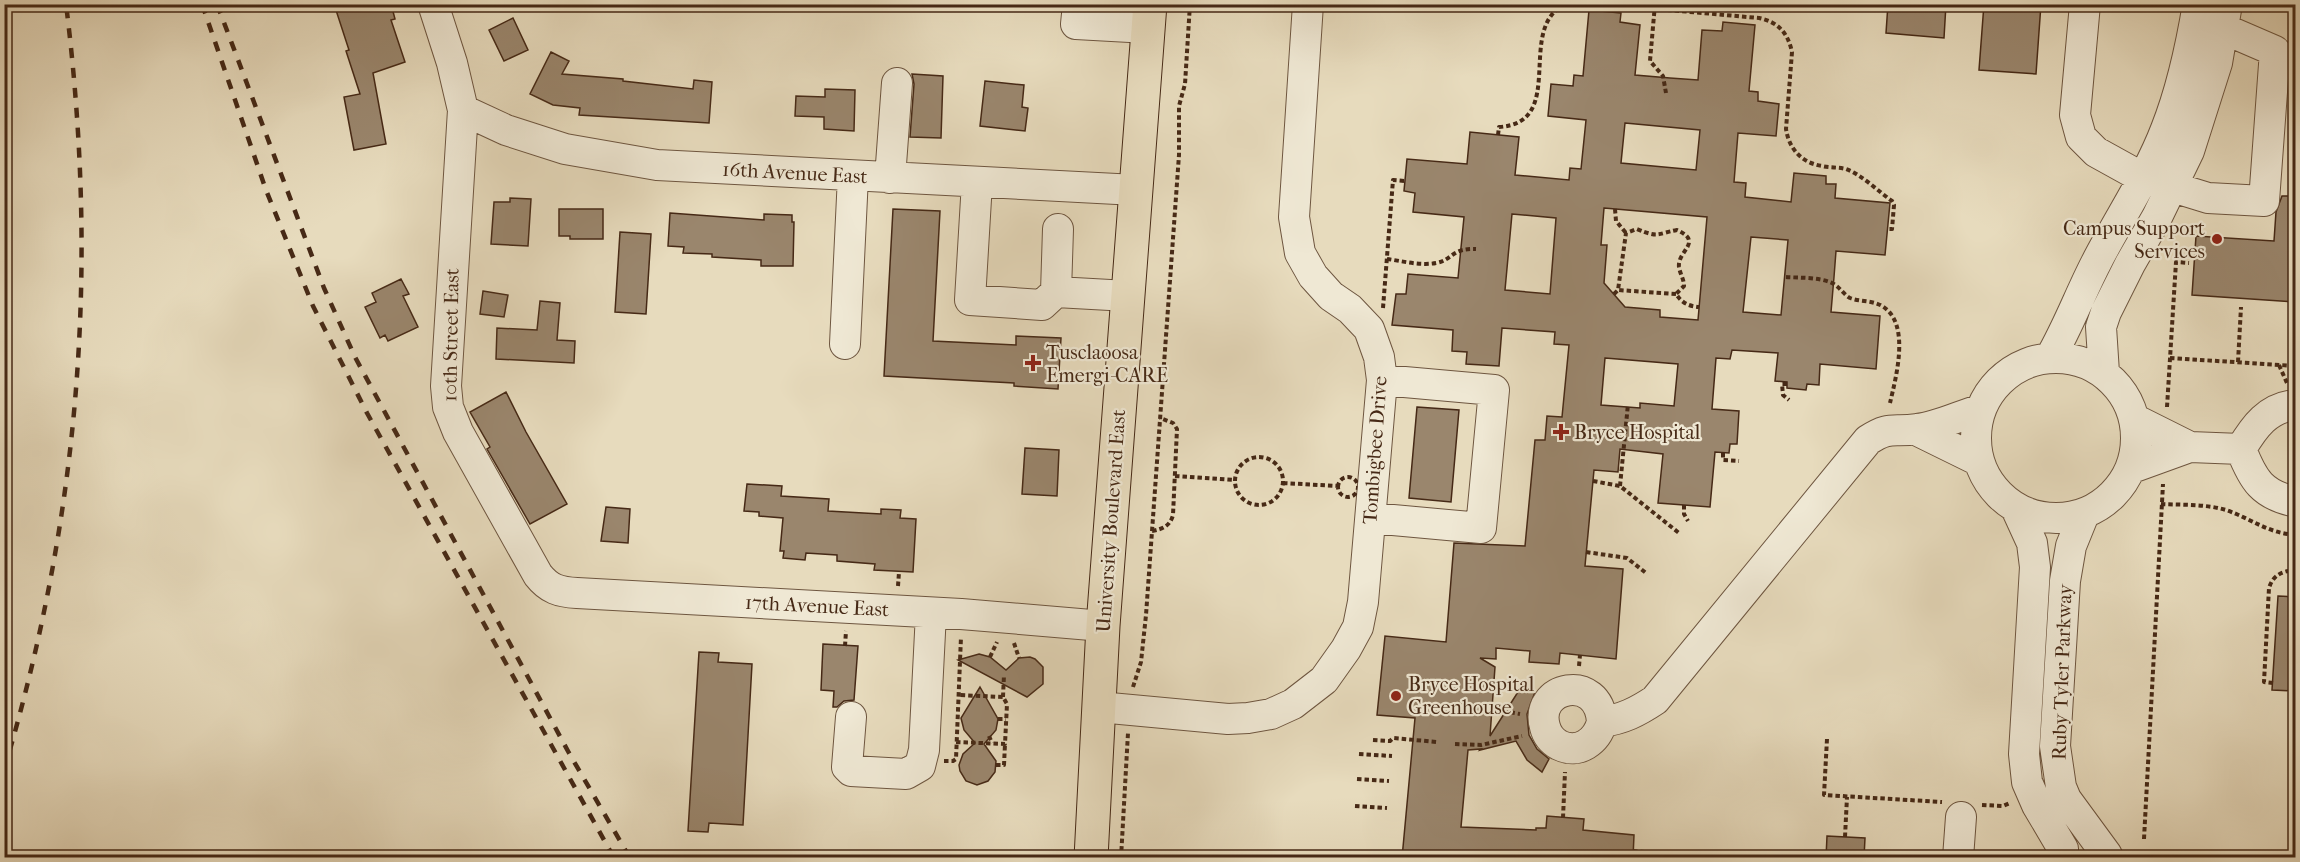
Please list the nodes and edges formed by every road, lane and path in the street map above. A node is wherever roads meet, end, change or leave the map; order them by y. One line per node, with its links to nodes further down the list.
1 (433, 4): 14 (street, 10th Street East)
2 (1078, 4): 10 (street)
3 (1190, 4): 53 (path)
4 (1308, 4): 45 (street, Tombigbee Drive)
5 (1566, 4): 15 (path)
6 (1600, 4): 9 (path)
7 (2085, 4): 18 (street)
8 (2198, 4): 18 (street)
9 (1654, 7): 13 (path); 25 (path)
10 (1149, 16): 22 (main road, University Boulevard East)
11 (2225, 17): 21 (street); 21 (street)
12 (897, 83): 17 (street)
13 (1666, 93)
14 (463, 110): 16 (street, 16th Avenue East); 82 (street, 10th Street East)
15 (1498, 135)
16 (853, 176): 17 (street, 16th Avenue East); 39 (street)
17 (890, 178): 20 (street, 16th Avenue East)
18 (2143, 178): 21 (street); 40 (street)
19 (1405, 181): 28 (path)
20 (977, 182): 22 (street, 16th Avenue East); 32 (street)
21 (2171, 187): 44 (street)
22 (1136, 190): 35 (main road, University Boulevard East)
23 (1615, 209): 26 (path)
24 (1058, 229): 32 (street)
25 (1888, 229)
26 (1626, 232): 31 (path); 34 (path)
27 (1476, 249): 28 (path)
28 (1387, 260): 38 (path)
29 (2189, 263): 41 (path)
30 (1786, 277): 48 (path)
31 (1618, 290): 33 (path); 34 (path)
32 (1056, 292): 35 (street)
33 (1614, 294)
34 (1676, 294): 36 (path)
35 (1128, 296): 84 (main road, University Boulevard East)
36 (1699, 307)
37 (2241, 307): 42 (path)
38 (1383, 314)
39 (846, 344)
40 (2050, 358): 44 (street); 51 (street)
41 (2170, 358): 42 (path); 52 (path)
42 (2238, 362): 43 (path)
43 (2295, 366)
44 (2104, 373): 54 (street)
45 (1382, 380): 74 (street, Tombigbee Drive); 74 (street)
46 (1787, 384): 47 (path)
47 (1789, 400)
48 (1890, 403)
49 (1628, 404): 68 (path)
50 (2295, 405): 57 (street)
51 (1979, 410): 55 (street); 59 (street)
52 (2167, 414)
53 (1160, 418): 63 (path); 76 (path)
54 (2134, 419): 56 (street); 61 (street)
55 (1916, 430): 59 (street); 100 (street)
56 (2190, 447): 57 (street); 61 (street)
57 (2241, 449): 69 (street)
58 (1723, 453): 60 (path)
59 (1977, 460): 72 (street)
60 (1739, 461)
61 (2132, 468): 73 (street)
62 (2163, 475): 70 (path)
63 (1176, 476): 64 (path); 76 (path)
64 (1234, 480): 66 (path); 66 (path)
65 (1593, 481): 68 (path)
66 (1283, 483): 67 (path)
67 (1338, 486)
68 (1620, 486): 77 (path)
69 (2295, 502)
70 (2162, 504): 78 (path); 125 (path)
71 (1684, 505): 75 (path)
72 (2016, 508): 73 (street); 127 (street, Ruby Tyler Parkway)
73 (2084, 514): 125 (street, Ruby Tyler Parkway)
74 (1371, 518): 94 (street, Tombigbee Drive)
75 (1688, 521)
76 (1152, 531): 94 (path)
77 (1679, 532)
78 (2295, 535)
79 (1586, 552): 81 (path)
80 (2295, 570): 91 (path)
81 (1646, 573)
82 (538, 575): 83 (street, 17th Avenue East)
83 (931, 613): 84 (street, 17th Avenue East); 113 (street)
84 (1103, 626): 94 (main road, University Boulevard East)
85 (961, 634): 92 (path)
86 (999, 636): 88 (path)
87 (1012, 637): 89 (path)
88 (990, 657)
89 (1019, 658)
90 (1003, 675): 93 (path)
91 (2273, 683)
92 (958, 695): 93 (path); 105 (path)
93 (1003, 697): 99 (path)
94 (1114, 708): 128 (main road, University Boulevard East); 129 (path)
95 (1503, 711): 96 (path)
96 (1520, 714)
97 (851, 717): 113 (street)
98 (999, 719): 99 (path)
99 (1006, 719): 108 (path)
100 (1602, 722)
101 (989, 736): 107 (path)
102 (1522, 736): 109 (path)
103 (1827, 739): 118 (path)
104 (1373, 740): 106 (path)
105 (956, 742): 107 (path); 113 (path)
106 (1437, 742)
107 (989, 743): 108 (path); 110 (path)
108 (1005, 744): 114 (path)
109 (1455, 744)
110 (985, 748)
111 (1359, 754): 112 (path)
112 (1392, 756)
113 (922, 760)
114 (996, 765)
115 (1565, 772): 123 (path)
116 (1357, 779): 117 (path)
117 (1389, 781)
118 (1847, 796): 122 (path); 124 (path)
119 (2016, 801): 122 (path)
120 (1355, 806): 121 (path)
121 (1387, 808)
122 (1961, 808): 131 (street)
123 (1563, 818)
124 (1845, 837)
125 (2127, 850): 127 (street)
126 (1633, 851): 130 (path)
127 (2060, 853)
128 (1091, 858)
129 (1120, 858)
130 (1643, 858)
131 (1958, 858)

